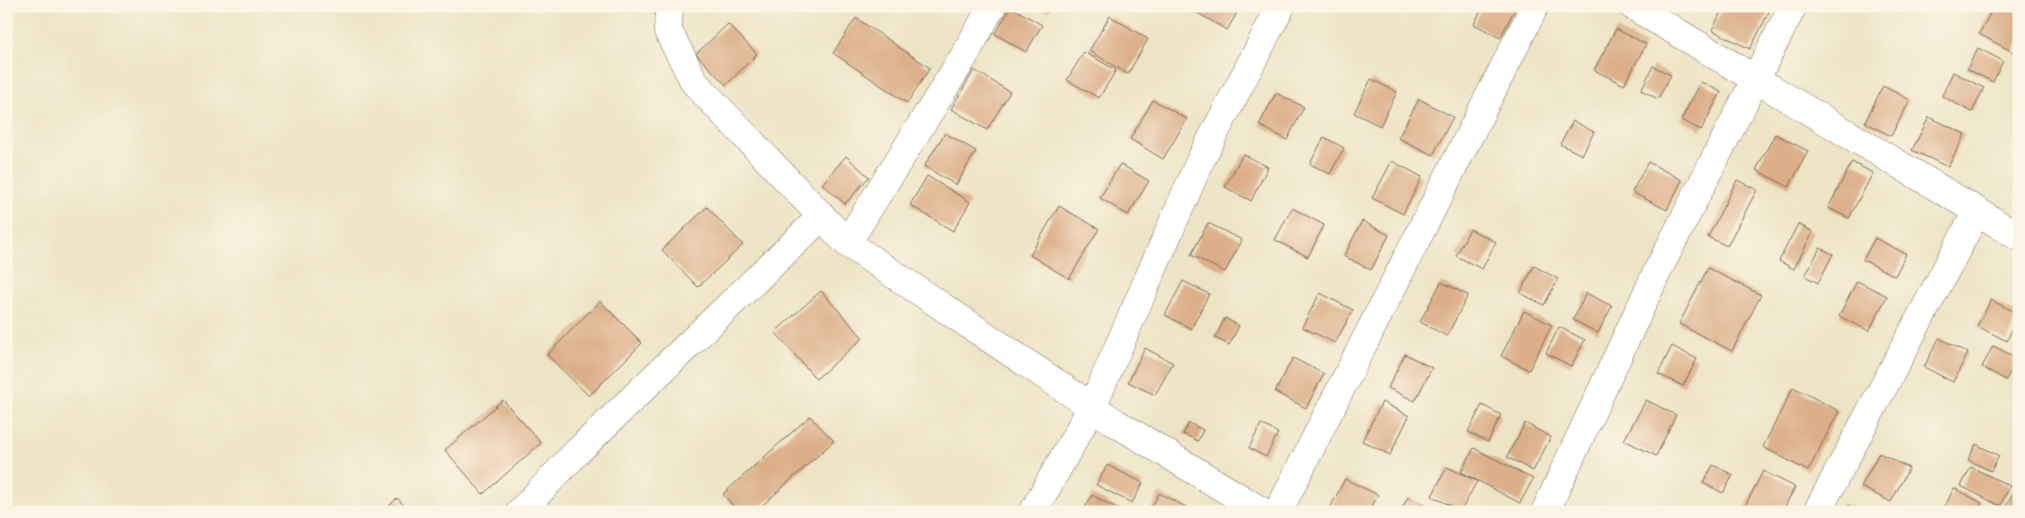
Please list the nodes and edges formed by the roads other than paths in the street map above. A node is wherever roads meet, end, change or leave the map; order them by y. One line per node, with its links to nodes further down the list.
1 (669, 6): 9 (street)
2 (992, 6): 11 (street)
3 (1281, 6): 12 (street)
4 (1535, 6): 16 (street)
5 (1633, 6): 7 (street)
6 (1793, 6): 7 (street)
7 (1755, 79): 8 (street); 17 (street)
8 (1977, 211): 10 (street); 18 (street)
9 (822, 216): 11 (street); 13 (street)
10 (2019, 237)
11 (847, 243): 12 (street)
12 (1092, 407): 14 (street); 15 (street)
13 (520, 512)
14 (1033, 512)
15 (1263, 512)
16 (1278, 512)
17 (1546, 512)
18 (1817, 512)

